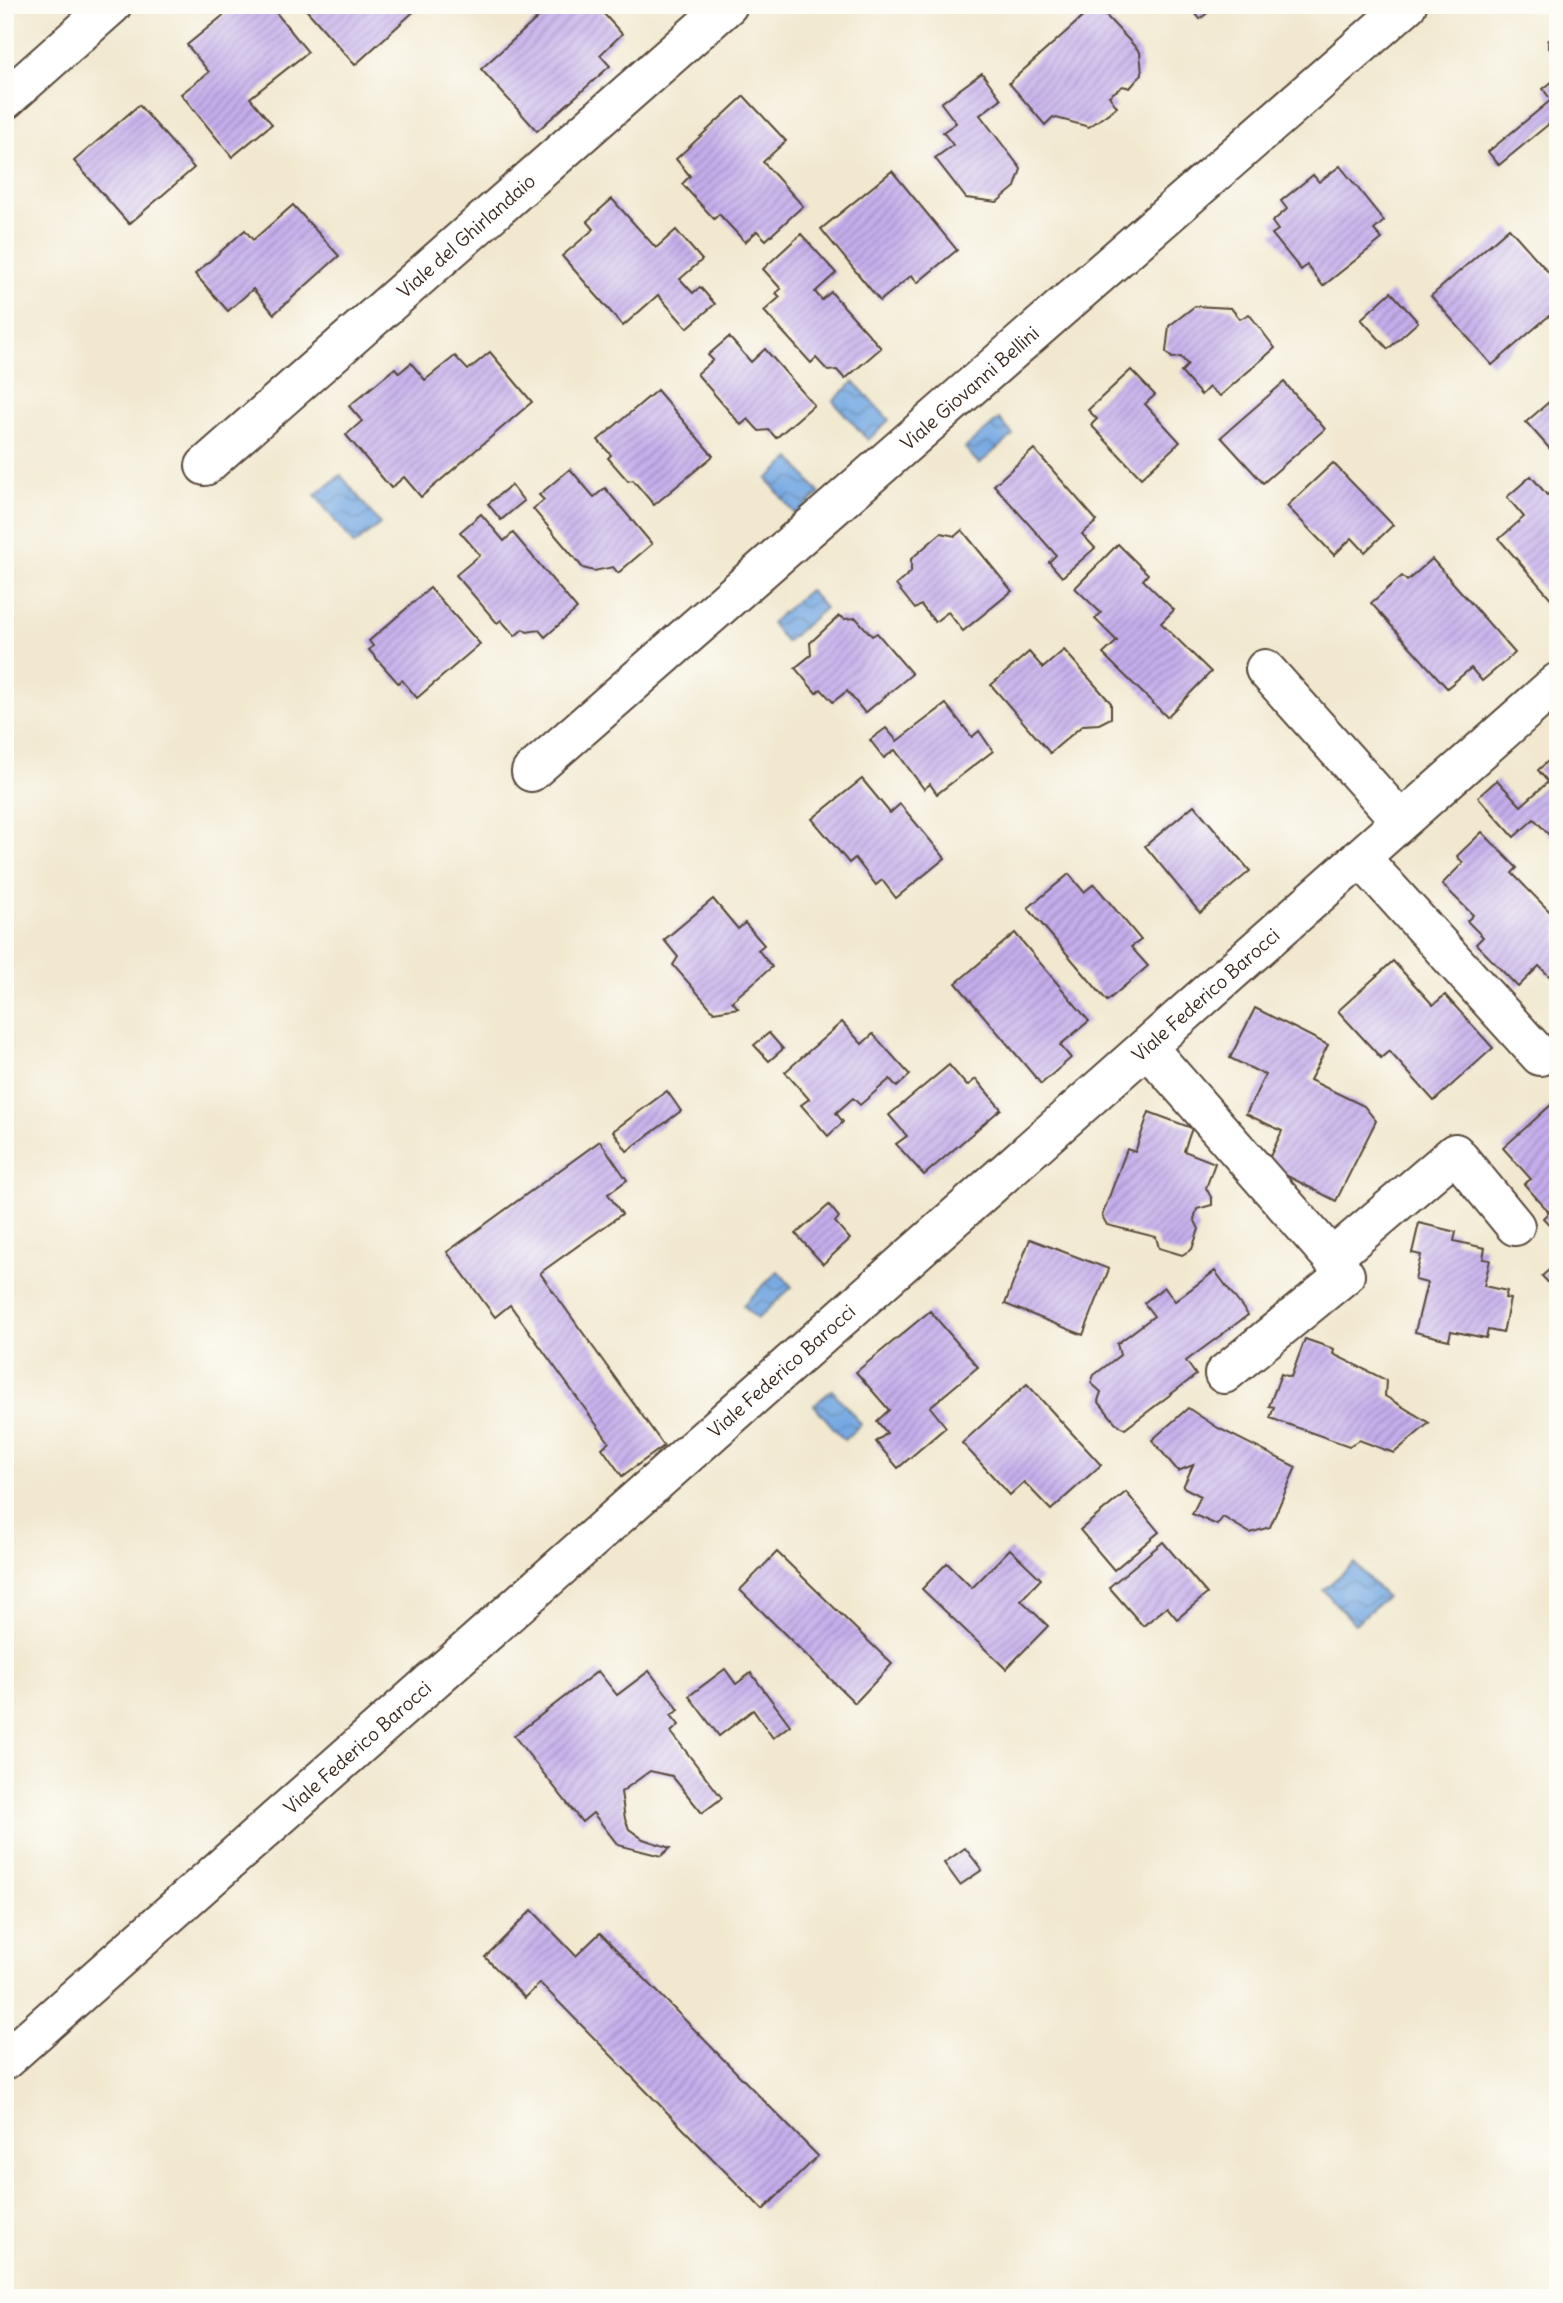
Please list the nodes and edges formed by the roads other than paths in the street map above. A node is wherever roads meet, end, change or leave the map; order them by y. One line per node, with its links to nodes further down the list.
1 (111, 5): 4 (street)
2 (728, 5): 5 (street, Viale del Ghirlandaio)
3 (1407, 5): 8 (street, Viale Giovanni Bellini)
4 (5, 100)
5 (205, 466)
6 (1265, 669): 9 (street)
7 (1558, 682): 9 (street, Viale Federico Barocci)
8 (531, 772)
9 (1400, 820): 10 (street, Viale Federico Barocci)
10 (1361, 858): 11 (street, Viale Federico Barocci); 12 (street)
11 (1147, 1047): 14 (street); 16 (street, Viale Federico Barocci)
12 (1540, 1056)
13 (1515, 1226): 14 (street)
14 (1332, 1258): 15 (street)
15 (1224, 1374)
16 (5, 2060)

